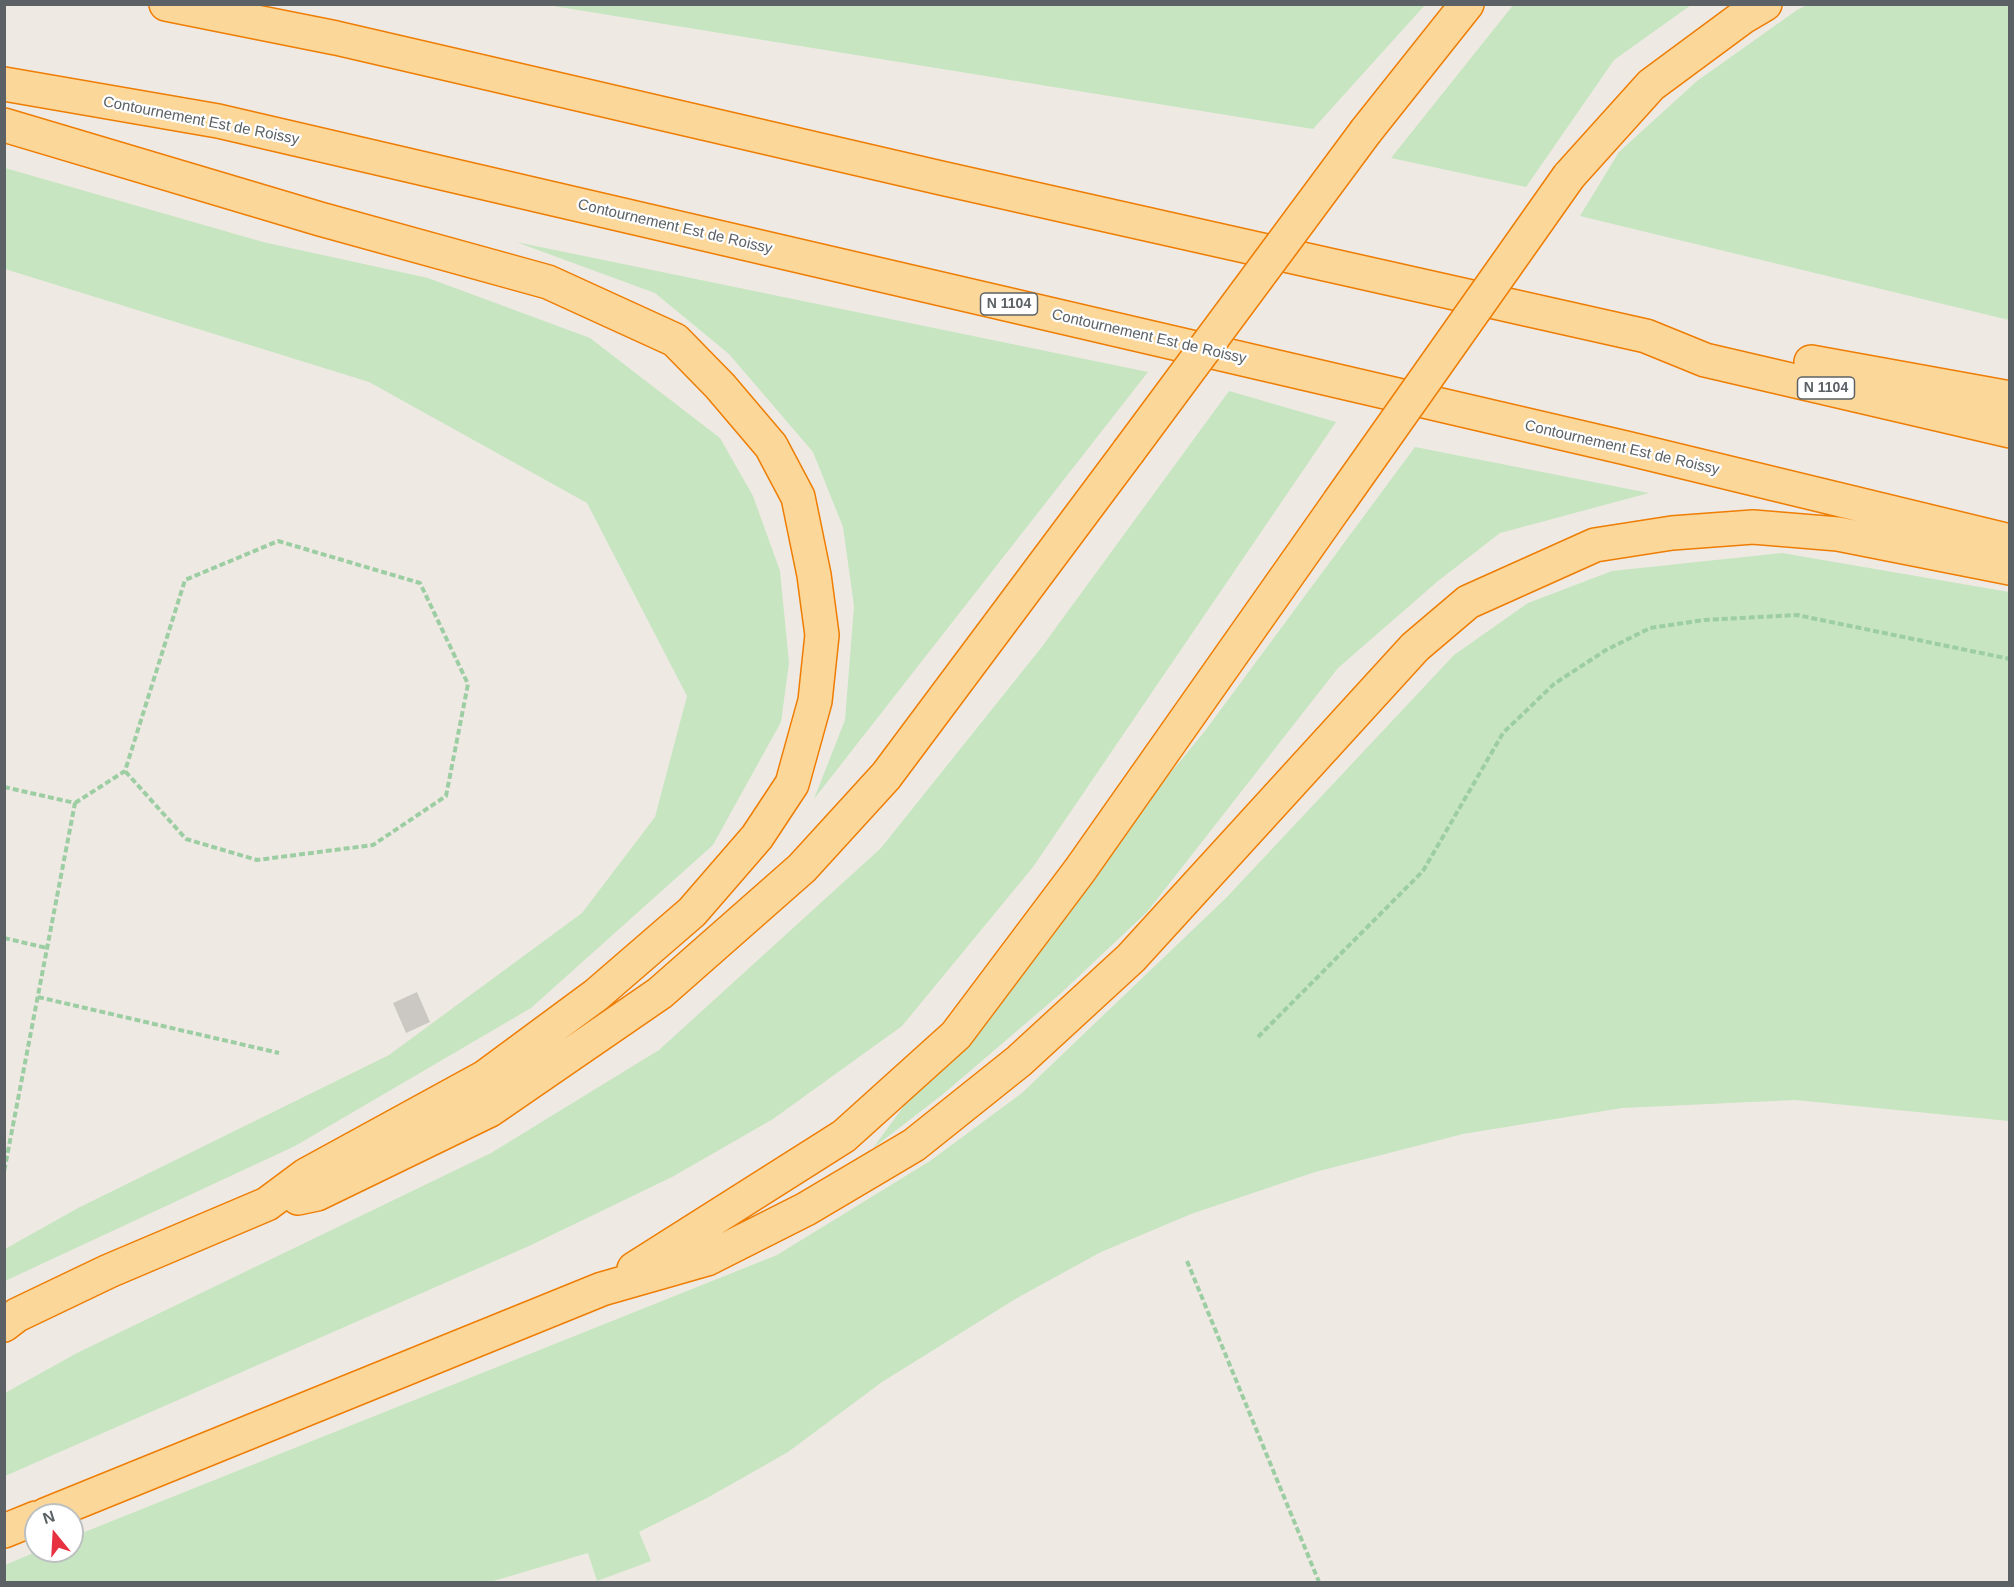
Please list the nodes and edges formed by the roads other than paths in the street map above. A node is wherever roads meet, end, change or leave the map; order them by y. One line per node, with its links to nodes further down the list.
1 (166, 4): 6 (highway, N 1104)
2 (1467, 4): 11 (highway, bridge)
3 (1765, 4): 12 (highway, bridge)
4 (4, 84): 9 (highway, Contournement Est de Roissy / N 1104)
5 (4, 125): 11 (highway)
6 (1646, 336): 7 (highway); 8 (highway, N 1104)
7 (2010, 398)
8 (2010, 431)
9 (2010, 541)
10 (2010, 568): 12 (highway)
11 (267, 1204): 13 (highway)
12 (602, 1289): 14 (highway)
13 (4, 1326)
14 (75, 1503)
15 (24, 1523): 16 (highway)
16 (4, 1531)

